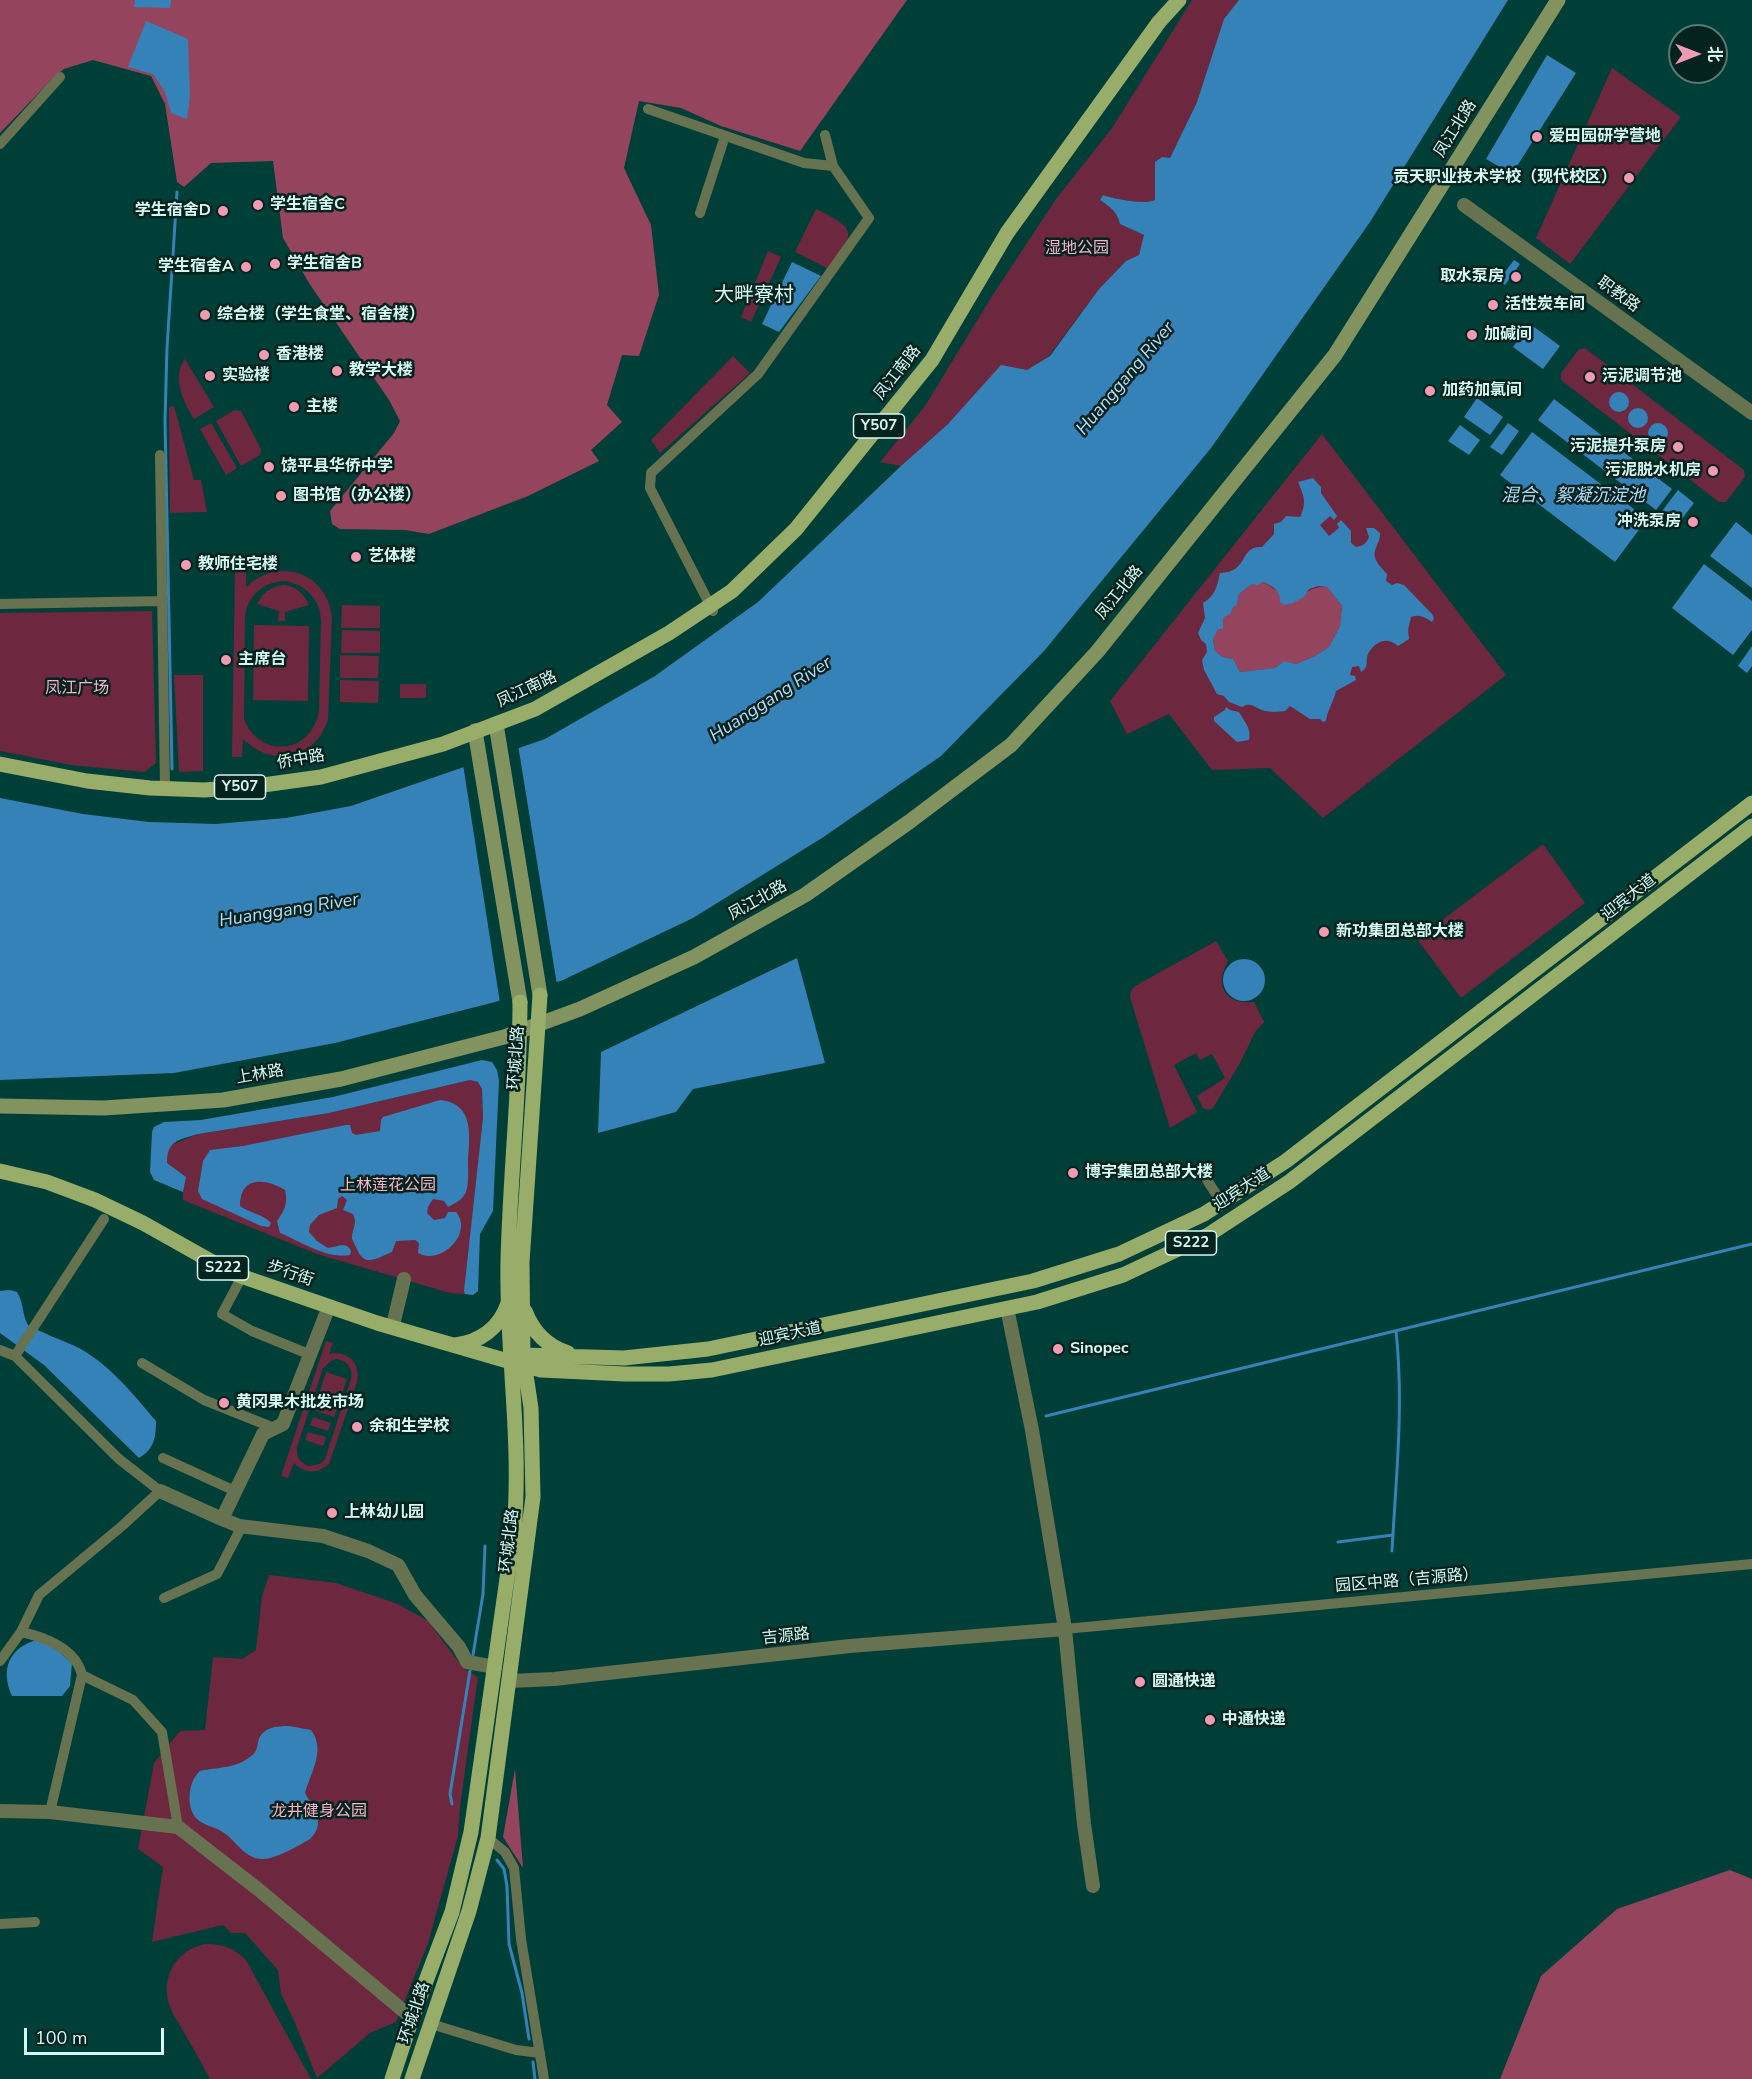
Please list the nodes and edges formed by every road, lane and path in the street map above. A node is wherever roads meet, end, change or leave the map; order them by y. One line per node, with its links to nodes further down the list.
1 (1162, 0): 4 (main road, 凤江南路 / Y507)
2 (1179, 0): 4 (main road, 凤江南路 / Y507)
3 (1558, 0): 26 (main road, 凤江北路)
4 (1159, 22): 18 (main road, 凤江南路 / Y507)
5 (60, 77): 9 (street)
6 (648, 109): 8 (street)
7 (825, 135): 10 (street)
8 (725, 136): 10 (street); 12 (street)
9 (0, 144)
10 (833, 166): 17 (street)
11 (1464, 205): 13 (street, 职教路)
12 (700, 213)
13 (1752, 413)
14 (160, 455): 15 (street)
15 (162, 601): 16 (street); 21 (street)
16 (0, 604)
17 (713, 612)
18 (496, 724): 19 (main road, 侨中路 / Y507); 26 (main road, 环城北路)
19 (475, 731): 21 (main road, 侨中路 / Y507); 27 (main road, 环城北路)
20 (0, 764): 21 (main road, 侨中路 / Y507)
21 (165, 788)
22 (1752, 803): 24 (main road, 迎宾大道 / S222)
23 (1752, 826): 25 (main road, 迎宾大道 / S222)
24 (1637, 891): 25 (main road); 29 (main road, 迎宾大道 / S222)
25 (1648, 906): 32 (main road, 迎宾大道 / S222)
26 (538, 1025): 27 (main road, 凤江北路); 42 (main road, 环城北路)
27 (520, 1031): 28 (main road, 上林路); 42 (main road, 环城北路)
28 (0, 1106)
29 (1278, 1166): 32 (main road); 35 (main road, 迎宾大道 / S222)
30 (0, 1171): 47 (main road, 步行街 / S222)
31 (1207, 1180): 33 (street)
32 (1289, 1182): 36 (main road, 迎宾大道 / S222)
33 (1223, 1205)
34 (104, 1220): 49 (street)
35 (1172, 1229): 36 (main road); 37 (main road, 迎宾大道 / S222)
36 (1180, 1248): 40 (main road, 迎宾大道 / S222)
37 (1075, 1268): 40 (main road); 41 (main road, 迎宾大道 / S222)
38 (404, 1280): 46 (street)
39 (239, 1282): 50 (street)
40 (1081, 1288): 43 (main road, 迎宾大道 / S222)
41 (962, 1296): 45 (main road); 51 (main road, 迎宾大道 / S222)
42 (516, 1297): 47 (main road); 51 (main road); 52 (main road, 环城北路)
43 (1007, 1308): 45 (main road, 迎宾大道 / S222); 62 (street)
44 (326, 1314): 50 (street)
45 (966, 1316): 52 (main road, 迎宾大道 / S222)
46 (393, 1325)
47 (454, 1346): 52 (main road, 步行街 / S222)
48 (0, 1350): 49 (street)
49 (18, 1352): 56 (street)
50 (310, 1355): 54 (street)
51 (583, 1357): 52 (main road, 迎宾大道 / S222)
52 (517, 1358): 65 (main road, 环城北路); 67 (main road, 环城北路)
53 (142, 1363): 54 (street)
54 (274, 1428): 57 (street)
55 (163, 1458): 57 (street)
56 (160, 1491): 58 (street); 63 (street)
57 (235, 1491): 58 (street)
58 (222, 1519): 59 (street)
59 (242, 1526): 61 (street); 65 (street)
60 (1752, 1564): 62 (street, 园区中路（吉源路）)
61 (164, 1598)
62 (1065, 1629): 67 (street, 吉源路); 72 (street)
63 (21, 1632): 64 (street); 66 (street)
64 (0, 1661)
65 (495, 1667): 67 (main road); 75 (main road, 环城北路)
66 (82, 1675): 69 (street); 70 (street)
67 (511, 1675): 71 (main road, 环城北路)
68 (0, 1811): 69 (street)
69 (50, 1812): 70 (street)
70 (178, 1827): 75 (street)
71 (488, 1838): 76 (main road, 环城北路); 77 (street)
72 (1093, 1886)
73 (35, 1922): 74 (street)
74 (0, 1924)
75 (412, 2018): 76 (main road); 78 (main road, 环城北路)
76 (431, 2024): 77 (street); 79 (main road, 环城北路)
77 (540, 2053): 80 (street)
78 (392, 2079)
79 (412, 2079)
80 (544, 2079)

